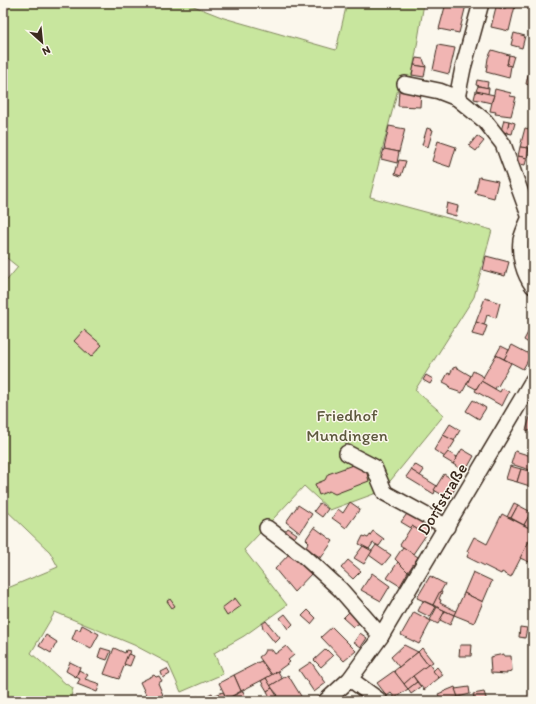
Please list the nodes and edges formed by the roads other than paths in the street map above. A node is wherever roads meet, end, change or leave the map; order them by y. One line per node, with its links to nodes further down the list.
1 (481, 3): 3 (street)
2 (405, 84): 3 (street)
3 (458, 98): 4 (street)
4 (532, 214): 5 (street)
5 (533, 286)
6 (533, 380): 7 (street, Dorfstraße)
7 (529, 394): 9 (street, Dorfstraße)
8 (347, 453): 9 (street)
9 (447, 527): 11 (street, Dorfstraße)
10 (267, 528): 11 (street)
11 (382, 636): 12 (street, Dorfstraße)
12 (350, 679): 13 (street, Dorfstraße); 14 (street)
13 (326, 701)
14 (380, 701)

